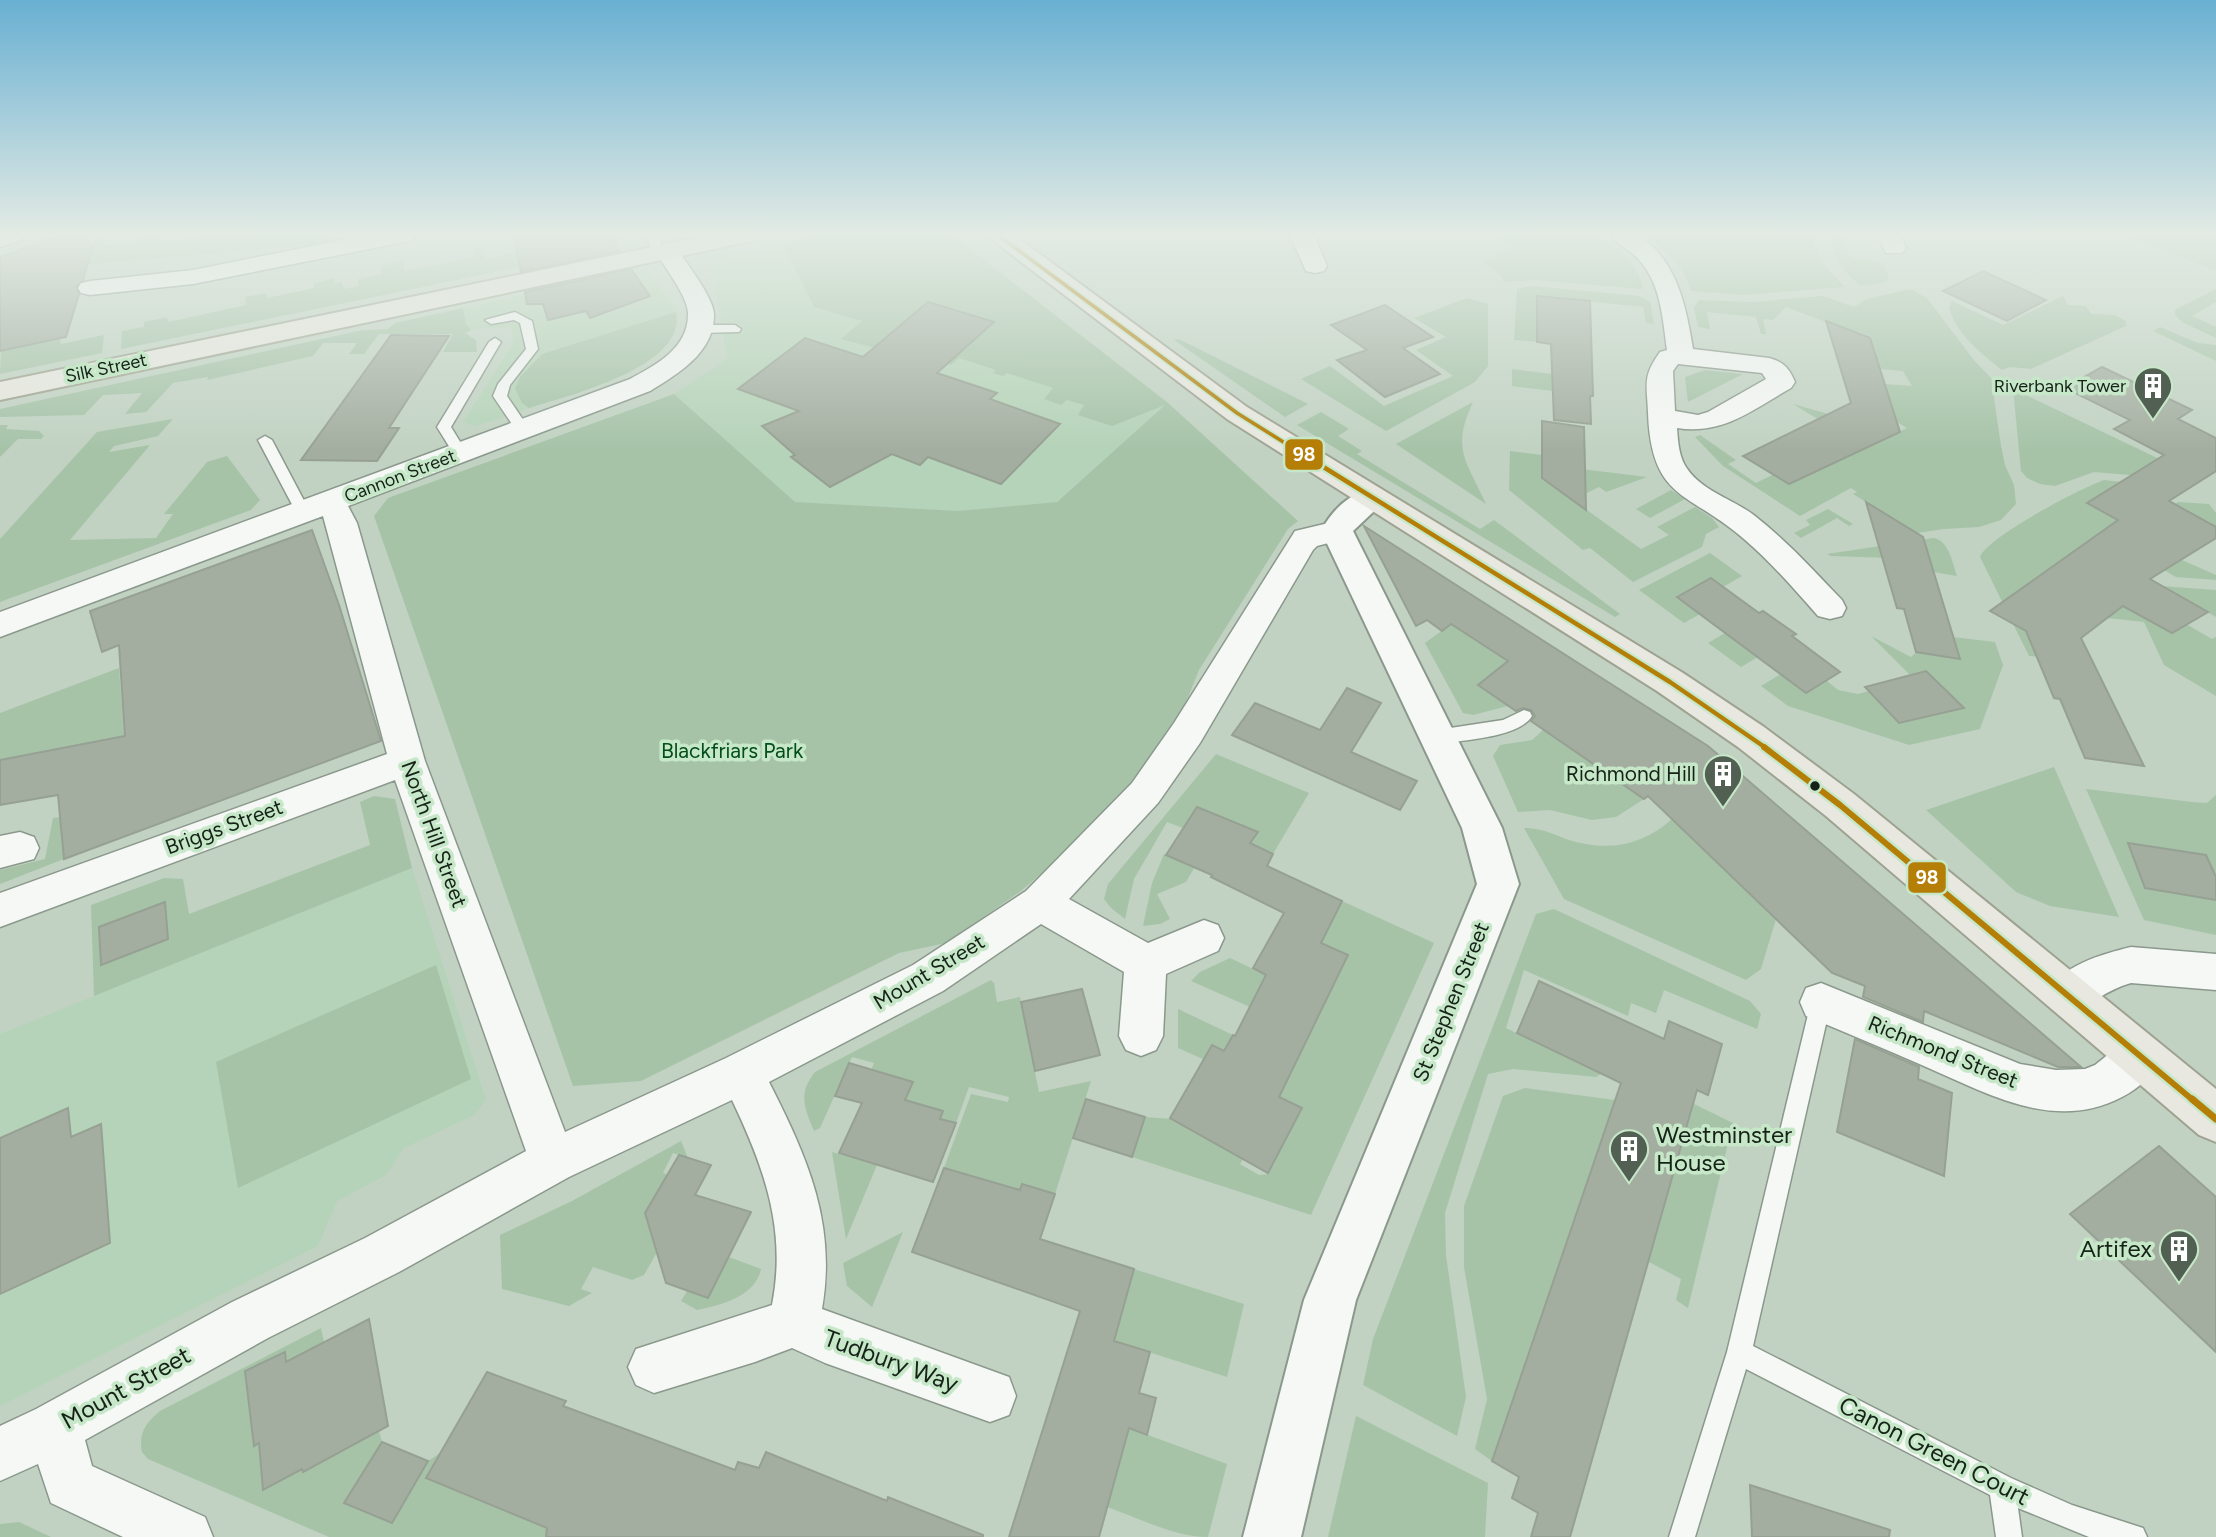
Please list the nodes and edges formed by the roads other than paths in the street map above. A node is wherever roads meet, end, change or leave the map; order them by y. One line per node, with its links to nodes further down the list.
1 (383, 307): 10 (main road, Silk Street)
2 (699, 307): 6 (street)
3 (1095, 307): 15 (main road)
4 (1672, 307): 9 (street)
5 (491, 320): 12 (lane)
6 (699, 329): 7 (lane); 12 (street, Cannon Street)
7 (735, 329)
8 (495, 342): 14 (lane)
9 (1681, 355): 11 (street); 11 (street)
10 (0, 391)
11 (1663, 418): 18 (street)
12 (523, 430): 14 (street, Cannon Street)
13 (265, 440): 16 (lane)
14 (460, 453): 16 (street, Cannon Street)
15 (1372, 498): 17 (street); 28 (main road)
16 (317, 507): 19 (street, Cannon Street); 22 (street, North Hill Street)
17 (1337, 531): 21 (street, St Stephen Street); 23 (street, Mount Street)
18 (1829, 608)
19 (0, 625)
20 (1524, 716): 21 (lane)
21 (1437, 737): 43 (street, St Stephen Street)
22 (407, 761): 24 (street, Briggs Street); 34 (street, North Hill Street)
23 (1040, 904): 26 (street); 32 (street, Mount Street)
24 (0, 909)
25 (1205, 938): 26 (street)
26 (1146, 963): 30 (street)
27 (2216, 972): 28 (street)
28 (2067, 995): 31 (main road)
29 (1821, 1002): 31 (street, Richmond Street); 36 (lane)
30 (1140, 1036)
31 (2140, 1056): 33 (main road)
32 (742, 1073): 34 (street, Mount Street); 35 (street)
33 (2216, 1119)
34 (553, 1161): 39 (street, Mount Street)
35 (794, 1322): 37 (street); 38 (street, Tudbury Way)
36 (1739, 1352): 41 (lane, Canon Green Court); 44 (lane)
37 (654, 1367)
38 (990, 1396)
39 (55, 1427): 40 (street, Mount Street); 42 (street)
40 (0, 1454)
41 (2002, 1487): 45 (lane); 46 (lane, Canon Green Court)
42 (185, 1537)
43 (1272, 1537)
44 (1682, 1537)
45 (2010, 1537)
46 (2134, 1537)

